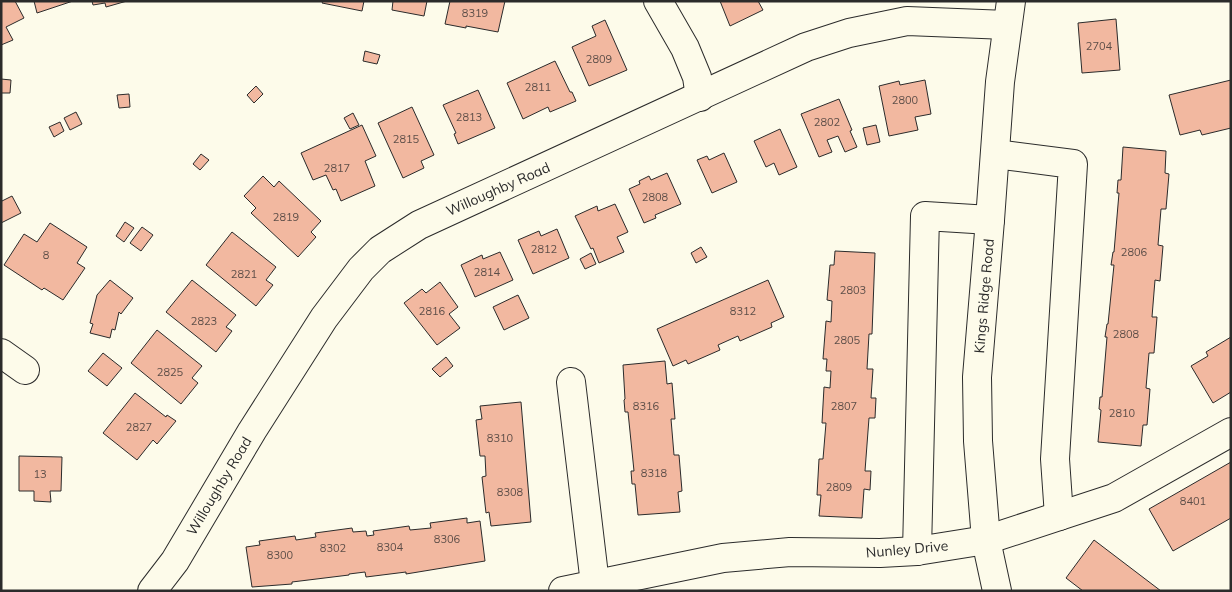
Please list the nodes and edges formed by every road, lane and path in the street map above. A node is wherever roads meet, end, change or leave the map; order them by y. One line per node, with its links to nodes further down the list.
1 (658, 1): 3 (street)
2 (1009, 13): 3 (street, Willoughby Road); 4 (street, Kings Ridge Road)
3 (700, 97): 14 (street, Willoughby Road)
4 (995, 154): 5 (street, Kings Ridge Road); 10 (street)
5 (990, 220): 11 (street, Kings Ridge Road); 12 (street)
6 (1, 353): 7 (street)
7 (25, 370)
8 (571, 382): 13 (street)
9 (1231, 432): 10 (street, Nunley Drive)
10 (1059, 516): 11 (street, Nunley Drive)
11 (986, 540): 12 (street, Nunley Drive); 16 (street, Kings Ridge Road)
12 (917, 551): 13 (street, Nunley Drive)
13 (595, 584): 15 (street, Nunley Drive)
14 (152, 591)
15 (563, 591)
16 (997, 591)

